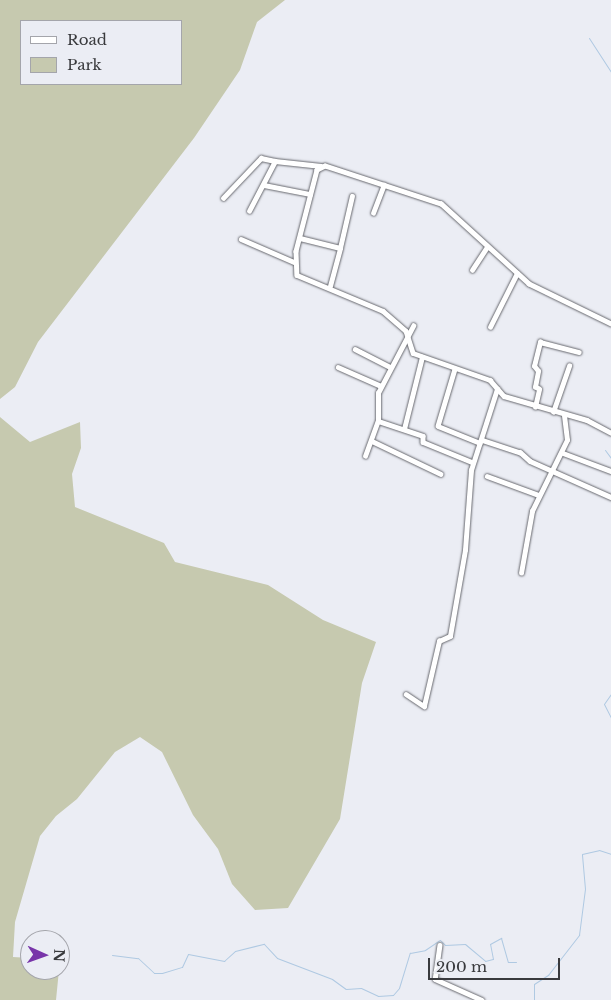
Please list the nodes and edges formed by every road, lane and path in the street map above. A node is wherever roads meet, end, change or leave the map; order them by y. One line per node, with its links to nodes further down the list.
1 (275, 161): 2 (street); 3 (street); 7 (street)
2 (325, 166): 4 (street); 5 (street)
3 (264, 185): 5 (street); 8 (street)
4 (384, 185): 9 (street); 12 (street)
5 (310, 194): 10 (street)
6 (352, 196): 13 (street)
7 (223, 198)
8 (249, 211)
9 (373, 213)
10 (300, 238): 13 (street); 14 (street)
11 (241, 240): 14 (street)
12 (487, 247): 15 (street); 16 (street)
13 (340, 248): 17 (street)
14 (294, 262): 17 (street)
15 (472, 270)
16 (517, 273): 18 (street); 20 (street)
17 (330, 286): 21 (street)
18 (611, 324)
19 (413, 326): 21 (street)
20 (490, 327)
21 (407, 338): 24 (street); 27 (street)
22 (355, 350): 27 (street)
23 (579, 352): 31 (street)
24 (422, 357): 28 (street); 35 (street)
25 (569, 366): 32 (street)
26 (338, 367): 29 (street)
27 (390, 367): 29 (street)
28 (455, 369): 30 (street); 38 (street)
29 (381, 386): 34 (street)
30 (497, 389): 31 (street); 38 (street)
31 (535, 407): 32 (street)
32 (553, 412): 33 (street)
33 (564, 416): 36 (street); 39 (street)
34 (378, 421): 35 (street); 37 (street)
35 (404, 429): 41 (street)
36 (611, 433)
37 (372, 441): 40 (street); 44 (street)
38 (481, 442): 41 (street); 42 (street)
39 (562, 453): 42 (street); 43 (street)
40 (365, 456)
41 (472, 462): 49 (street)
42 (553, 468): 46 (street); 47 (street)
43 (611, 471)
44 (441, 474)
45 (487, 476): 46 (street)
46 (539, 495): 48 (street)
47 (611, 497)
48 (521, 573)
49 (406, 694)
50 (440, 945): 51 (street)
51 (482, 1000)

